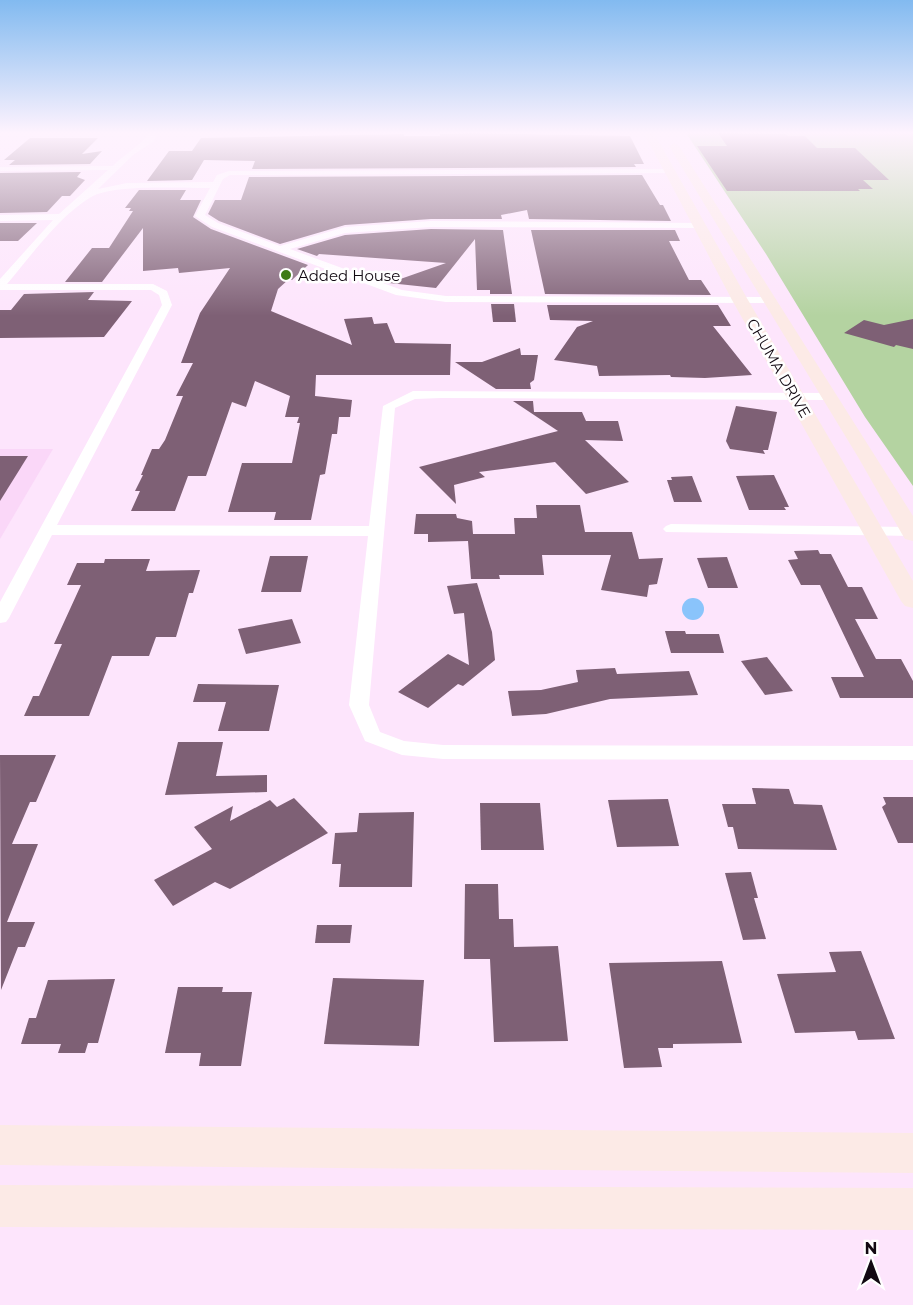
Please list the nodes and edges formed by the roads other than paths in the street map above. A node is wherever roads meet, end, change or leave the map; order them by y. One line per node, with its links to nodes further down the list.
1 (94, 194): 5 (street)
2 (210, 194): 9 (street)
3 (682, 194): 8 (main road, CHUMA DRIVE)
4 (703, 194): 12 (main road, CHUMA DRIVE)
5 (89, 195): 6 (street)
6 (62, 217): 7 (street); 10 (street)
7 (0, 218)
8 (700, 226): 9 (street); 11 (main road, CHUMA DRIVE)
9 (280, 249): 11 (street)
10 (0, 286): 15 (street)
11 (740, 300): 12 (street); 13 (main road, CHUMA DRIVE)
12 (768, 300): 14 (main road, CHUMA DRIVE)
13 (796, 396): 14 (street); 17 (street); 18 (main road, CHUMA DRIVE)
14 (828, 396): 19 (main road, CHUMA DRIVE)
15 (48, 530): 17 (street); 21 (street)
16 (671, 530): 18 (street)
17 (377, 531): 22 (street)
18 (874, 531): 19 (street); 20 (main road, CHUMA DRIVE)
19 (912, 533)
20 (913, 601)
21 (0, 618)
22 (913, 753)
23 (0, 1145): 24 (main road)
24 (913, 1153)
25 (0, 1206): 26 (main road)
26 (913, 1209)

